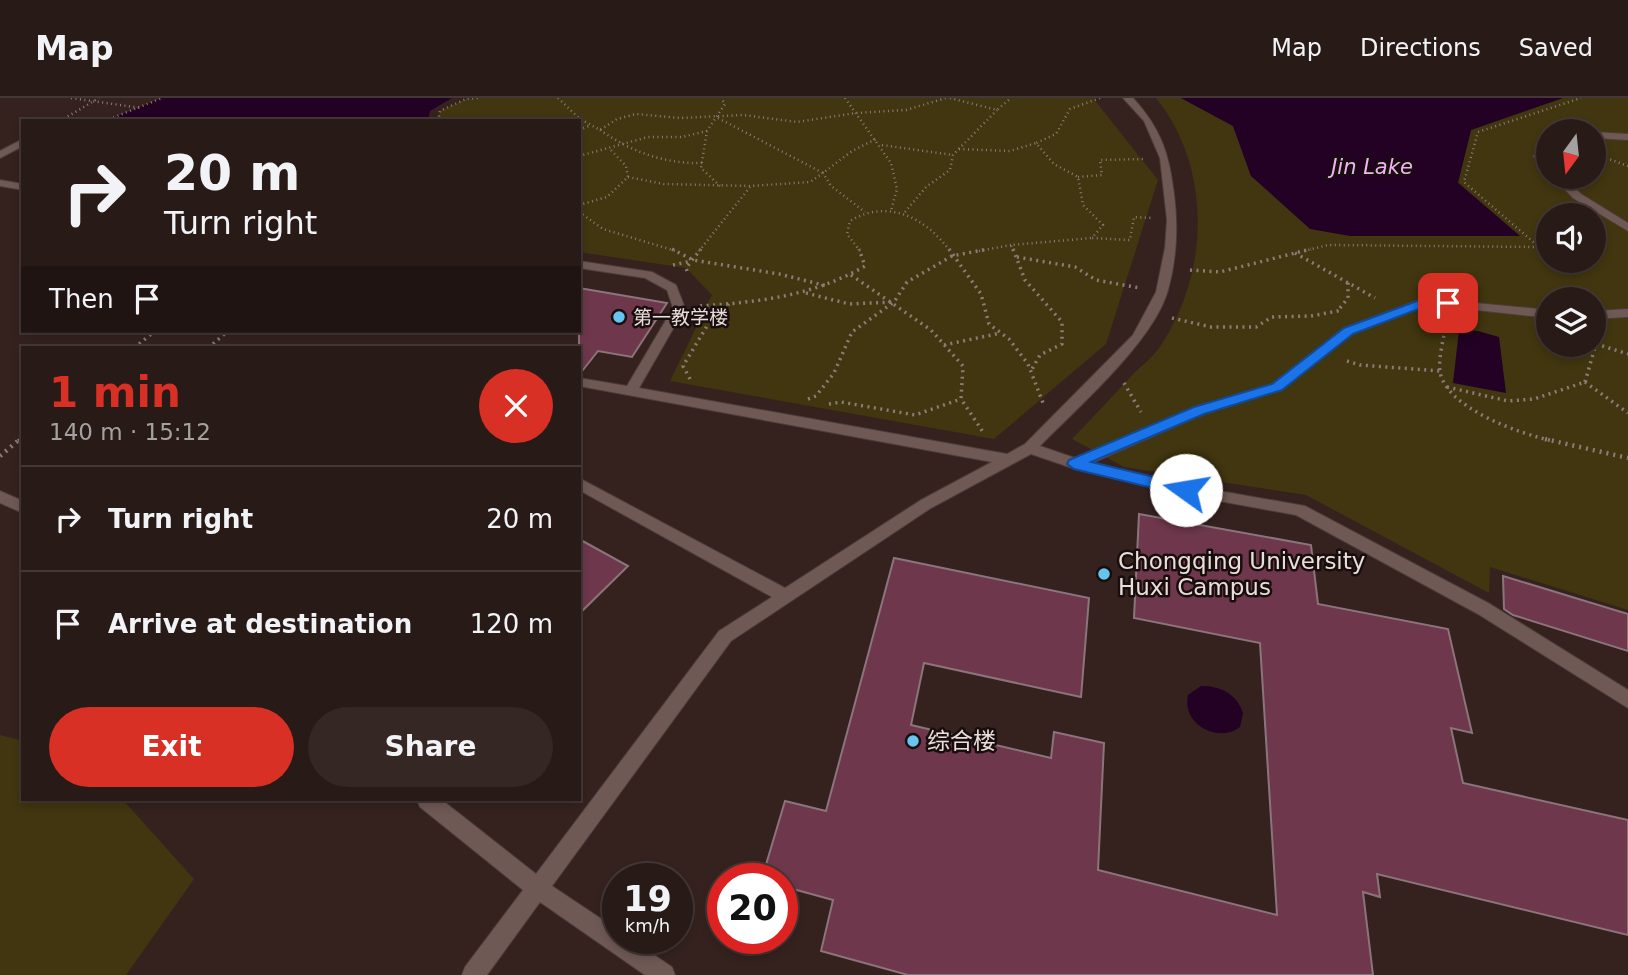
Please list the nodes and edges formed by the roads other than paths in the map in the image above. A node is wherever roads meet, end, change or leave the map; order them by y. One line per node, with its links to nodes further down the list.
1 (1128, 98): 16 (lane)
2 (1606, 136): 3 (lane)
3 (1628, 137)
4 (21, 143): 5 (lane)
5 (0, 155)
6 (0, 183): 7 (lane)
7 (21, 187)
8 (1570, 189): 9 (lane)
9 (1628, 228)
10 (581, 264): 15 (lane)
11 (1536, 313): 18 (lane)
12 (1628, 313): 13 (lane)
13 (1606, 314)
14 (581, 382): 15 (lane)
15 (631, 391): 17 (lane)
16 (1030, 448): 17 (lane); 18 (lane)
17 (1010, 460): 22 (lane)
18 (1074, 464): 23 (lane)
19 (581, 484): 22 (lane)
20 (0, 497): 21 (lane)
21 (21, 506)
22 (785, 596): 25 (lane)
23 (1628, 700)
24 (428, 801): 25 (lane)
25 (537, 888): 26 (lane); 27 (lane)
26 (472, 975)
27 (663, 975)

